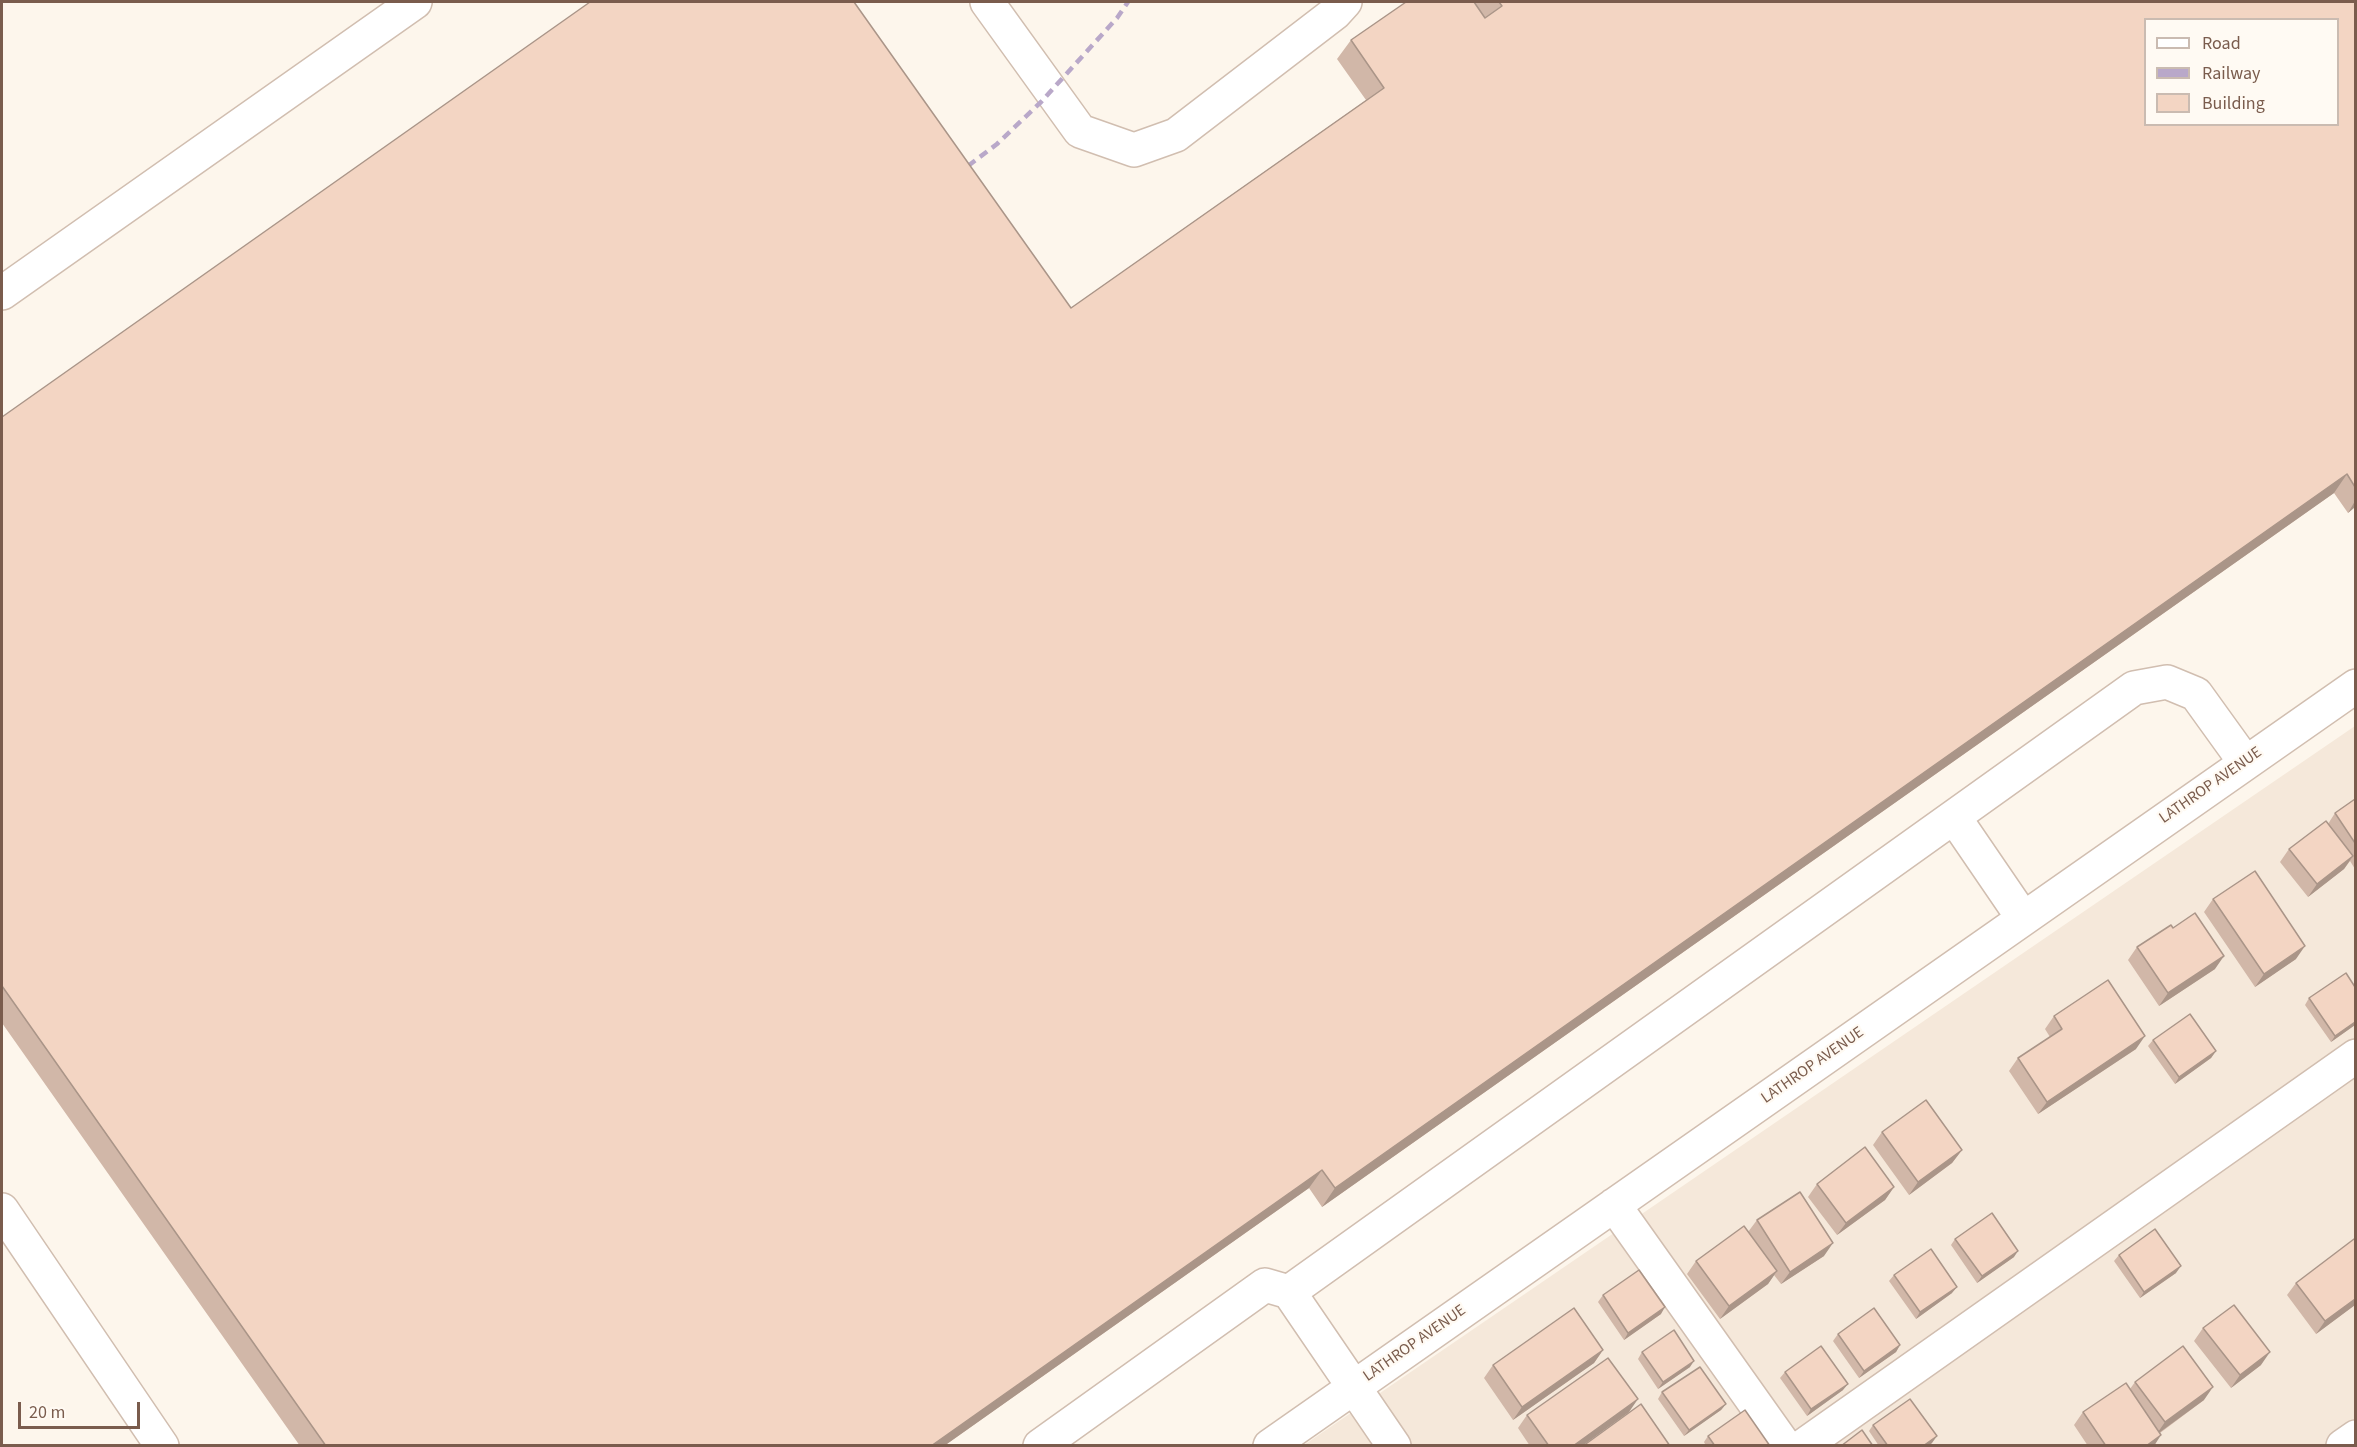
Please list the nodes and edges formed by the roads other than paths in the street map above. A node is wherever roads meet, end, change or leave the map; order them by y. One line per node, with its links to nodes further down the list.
1 (414, 2): 4 (street)
2 (987, 2): 3 (street)
3 (1345, 2)
4 (2, 293)
5 (2355, 686): 6 (street, LATHROP AVENUE)
6 (2245, 762): 7 (street); 8 (street, LATHROP AVENUE)
7 (1954, 817): 8 (street); 12 (street)
8 (2023, 918): 10 (street, LATHROP AVENUE)
9 (2355, 1056): 20 (street)
10 (1614, 1205): 13 (street, LATHROP AVENUE); 19 (street)
11 (2, 1210): 15 (street)
12 (1289, 1293): 13 (street); 16 (street)
13 (1352, 1388): 17 (street, LATHROP AVENUE); 18 (street)
14 (2355, 1437): 21 (street)
15 (162, 1446)
16 (1040, 1446)
17 (1270, 1446)
18 (1394, 1446)
19 (1785, 1446)
20 (1803, 1446)
21 (2343, 1446)

